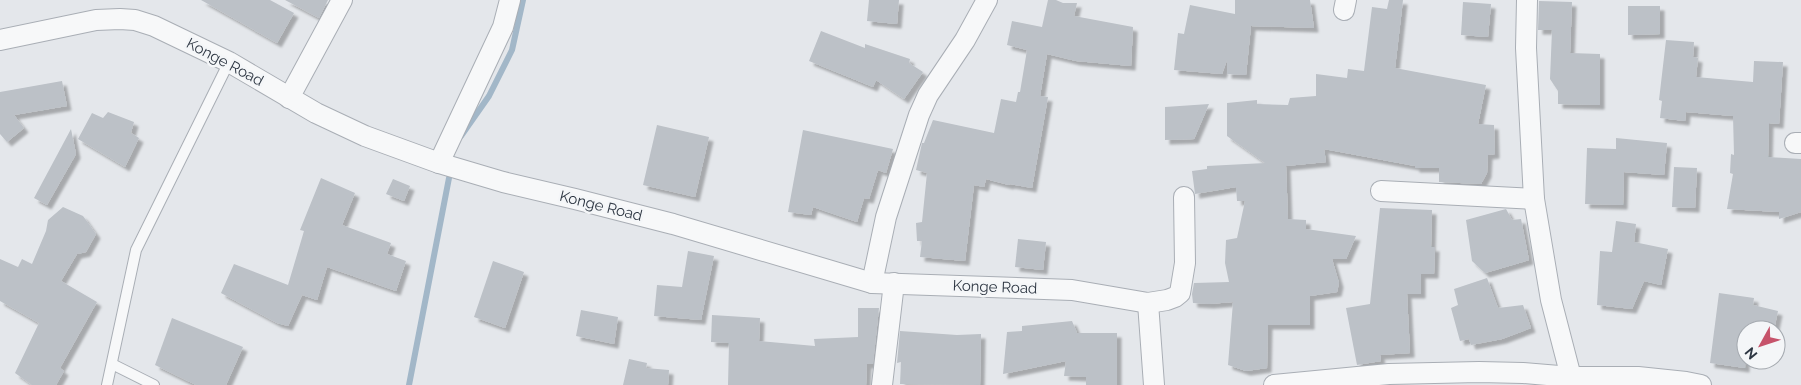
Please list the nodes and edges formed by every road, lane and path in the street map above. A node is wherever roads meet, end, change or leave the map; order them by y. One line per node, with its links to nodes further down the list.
1 (342, 0): 7 (street)
2 (510, 0): 8 (street)
3 (987, 0): 12 (street)
4 (1527, 0): 11 (street)
5 (0, 40): 6 (street, Konge Road)
6 (229, 62): 7 (street, Konge Road); 15 (lane)
7 (289, 98): 8 (street, Konge Road)
8 (440, 163): 12 (street, Konge Road)
9 (1381, 191): 11 (street)
10 (1184, 197): 14 (street)
11 (1534, 199): 16 (street)
12 (872, 283): 13 (street, Konge Road)
13 (894, 283): 14 (street, Konge Road); 19 (street)
14 (1148, 303): 20 (street)
15 (112, 364): 17 (lane); 18 (lane)
16 (1571, 377): 21 (street); 22 (street)
17 (107, 385)
18 (154, 385)
19 (882, 385)
20 (1154, 385)
21 (1274, 385)
22 (1701, 385)

